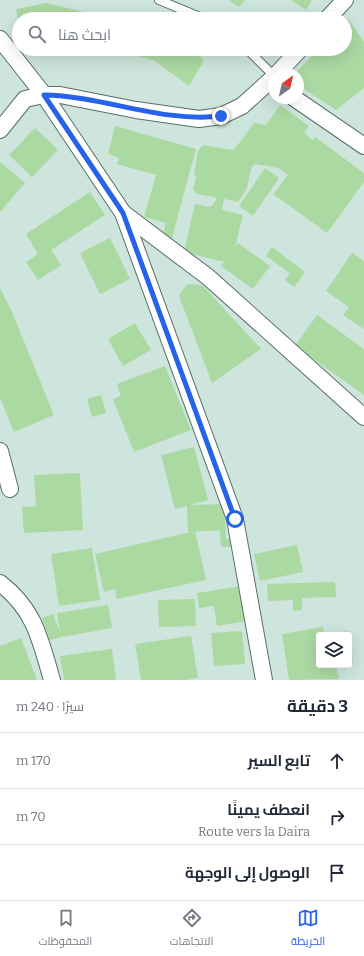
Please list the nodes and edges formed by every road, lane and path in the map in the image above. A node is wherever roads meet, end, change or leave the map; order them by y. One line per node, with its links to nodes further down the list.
1 (159, 0): 3 (lane)
2 (345, 0): 4 (street)
3 (188, 12)
4 (334, 12)
5 (0, 39): 6 (street)
6 (12, 54)
7 (14, 56): 13 (street)
8 (253, 56): 11 (lane)
9 (294, 56): 10 (street)
10 (284, 68)
11 (268, 72)
12 (268, 84): 13 (street)
13 (40, 89): 15 (street); 17 (street)
14 (303, 104): 16 (street)
15 (0, 130)
16 (364, 146)
17 (123, 213): 18 (street); 23 (street)
18 (364, 418)
19 (0, 451): 20 (street)
20 (10, 489)
21 (0, 583): 22 (street)
22 (52, 680)
23 (264, 680)

